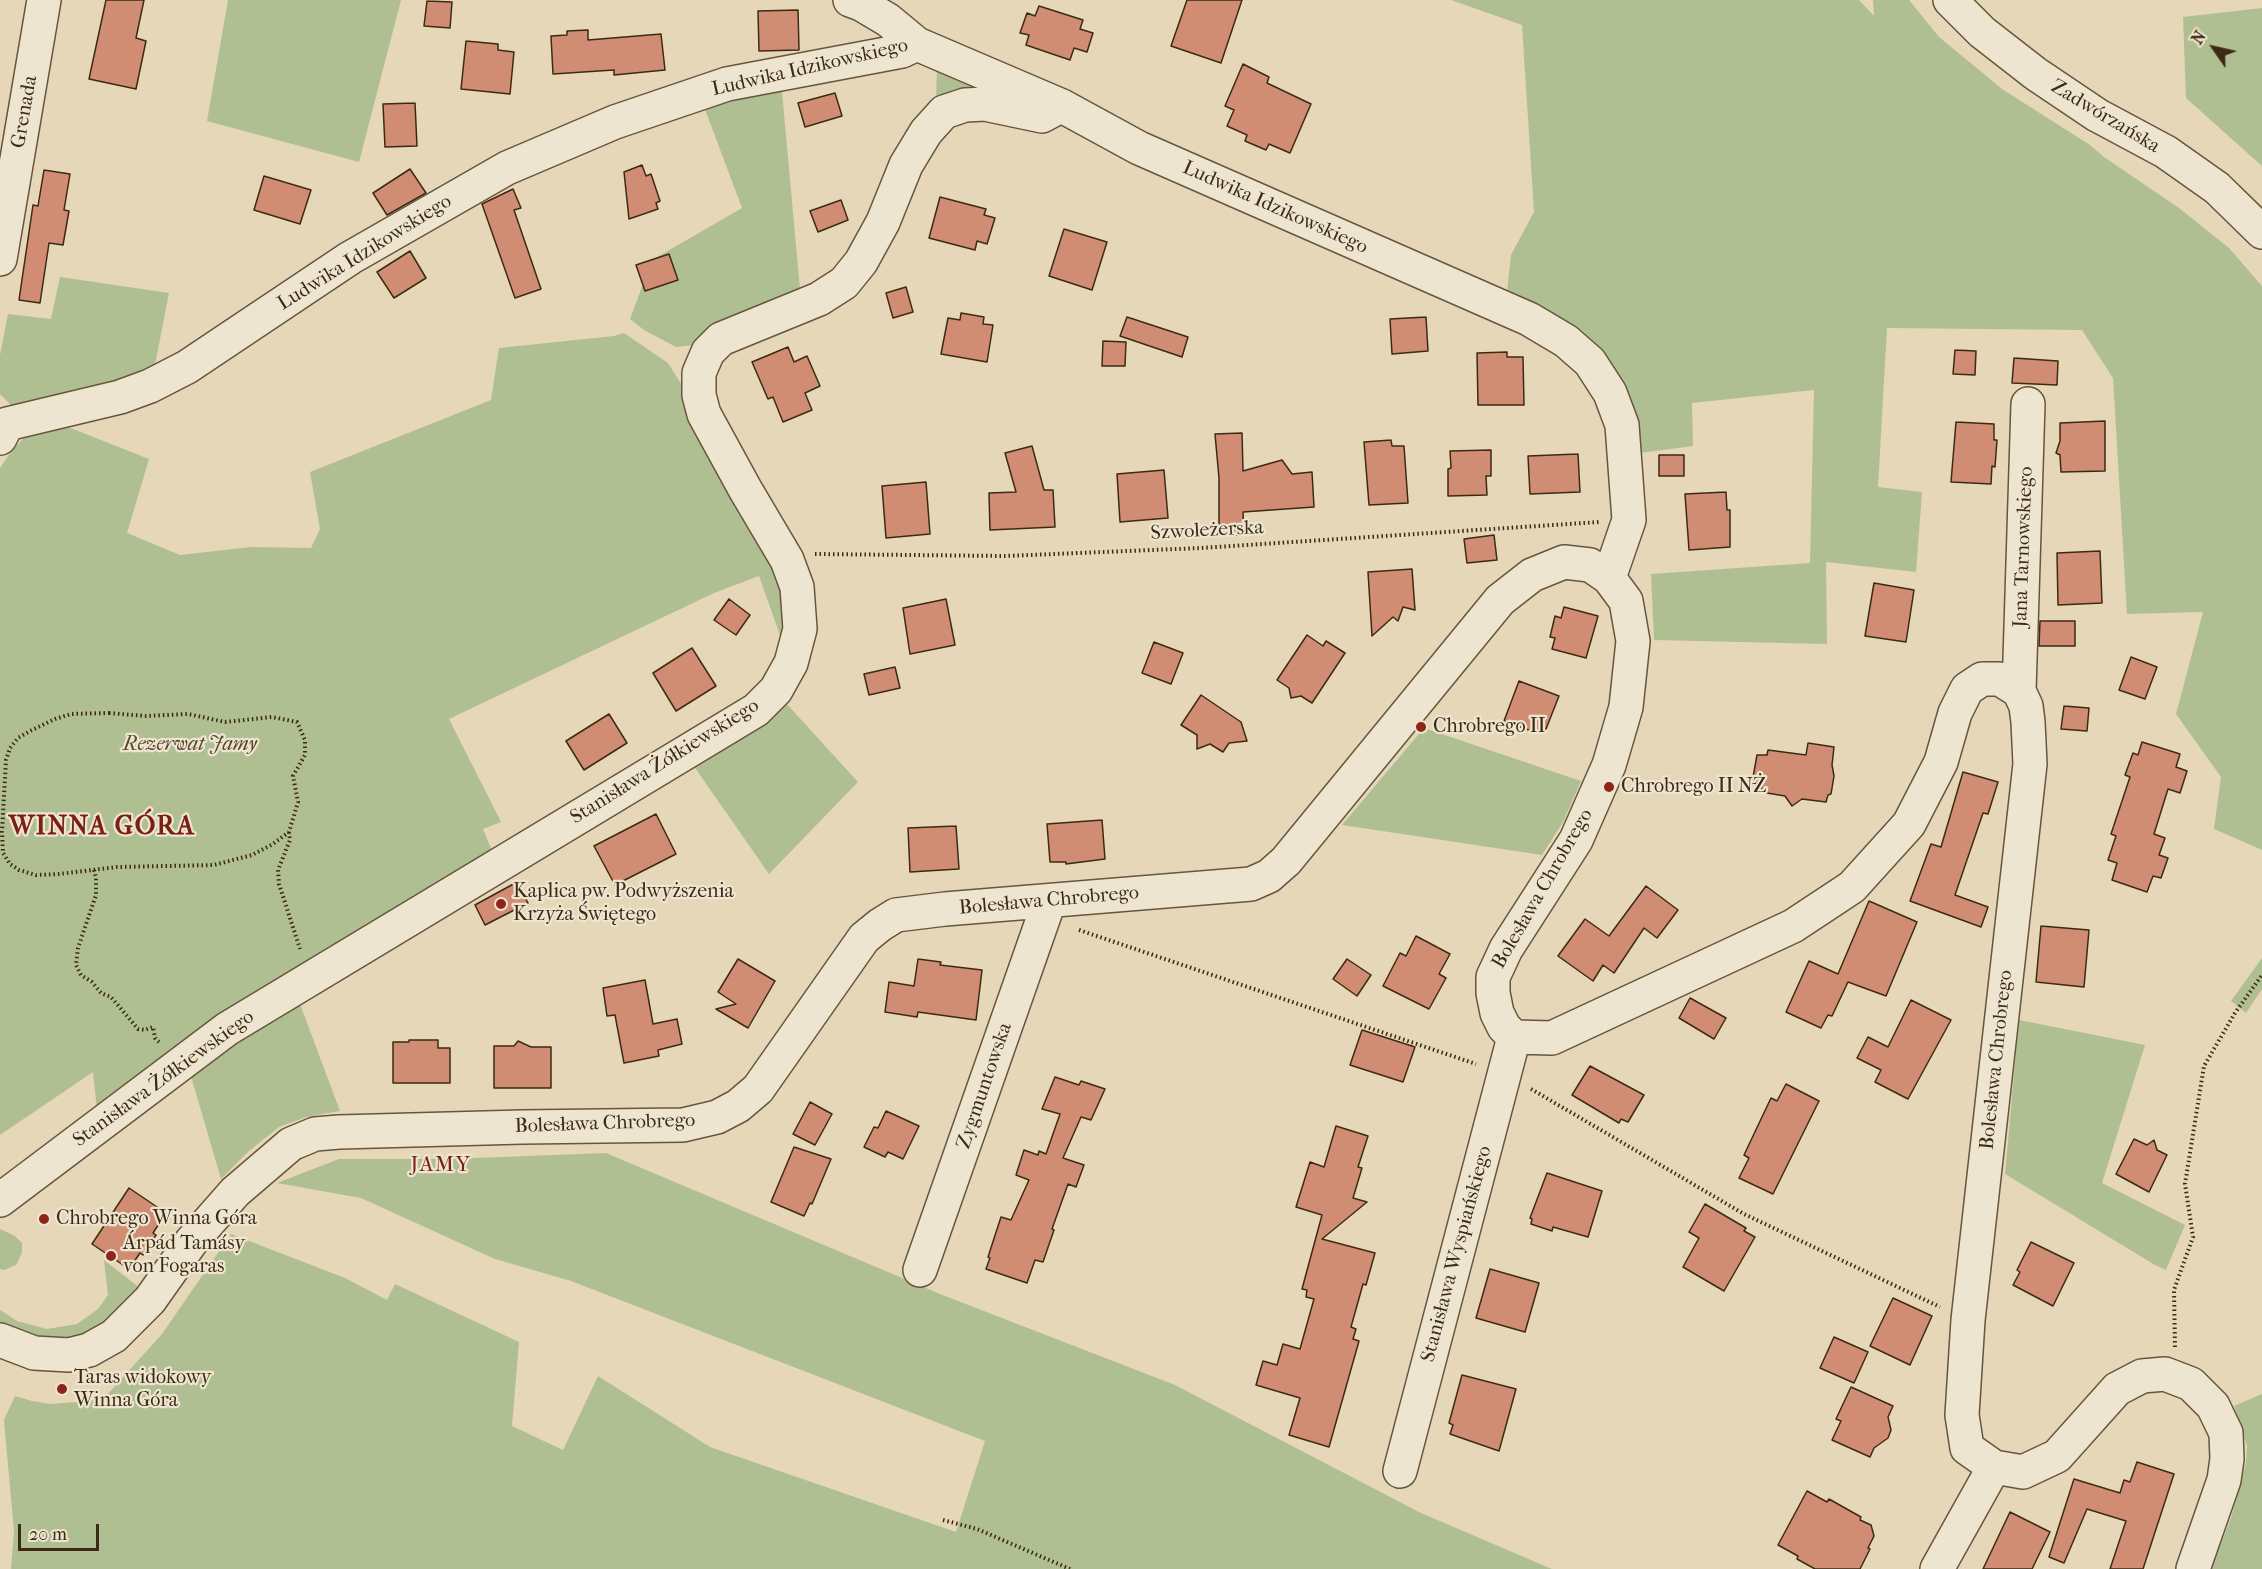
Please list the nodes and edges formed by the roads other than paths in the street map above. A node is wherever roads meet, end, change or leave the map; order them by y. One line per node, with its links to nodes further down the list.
1 (44, 0): 7 (street, Grenada)
2 (850, 0): 4 (street)
3 (1950, 0): 6 (street, Zadwórzańska)
4 (917, 44): 5 (street, Ludwika Idzikowskiego); 9 (street, Ludwika Idzikowskiego)
5 (1062, 106): 10 (street, Ludwika Idzikowskiego); 14 (street, Stanisława Żółkiewskiego)
6 (2262, 232)
7 (0, 260)
8 (2028, 404): 11 (street, Jana Tarnowskiego)
9 (2, 424)
10 (1609, 578): 12 (street, Bolesława Chrobrego); 13 (street, Bolesława Chrobrego)
11 (2019, 691): 13 (street); 17 (street, Bolesława Chrobrego)
12 (1049, 902): 15 (street, Zygmuntowska); 16 (street, Bolesława Chrobrego)
13 (1514, 1037): 18 (street, Stanisława Wyspiańskiego)
14 (0, 1200)
15 (920, 1270)
16 (0, 1340)
17 (1994, 1467): 19 (street); 20 (street, Bolesława Chrobrego)
18 (1400, 1471)
19 (1937, 1569)
20 (2193, 1569)

